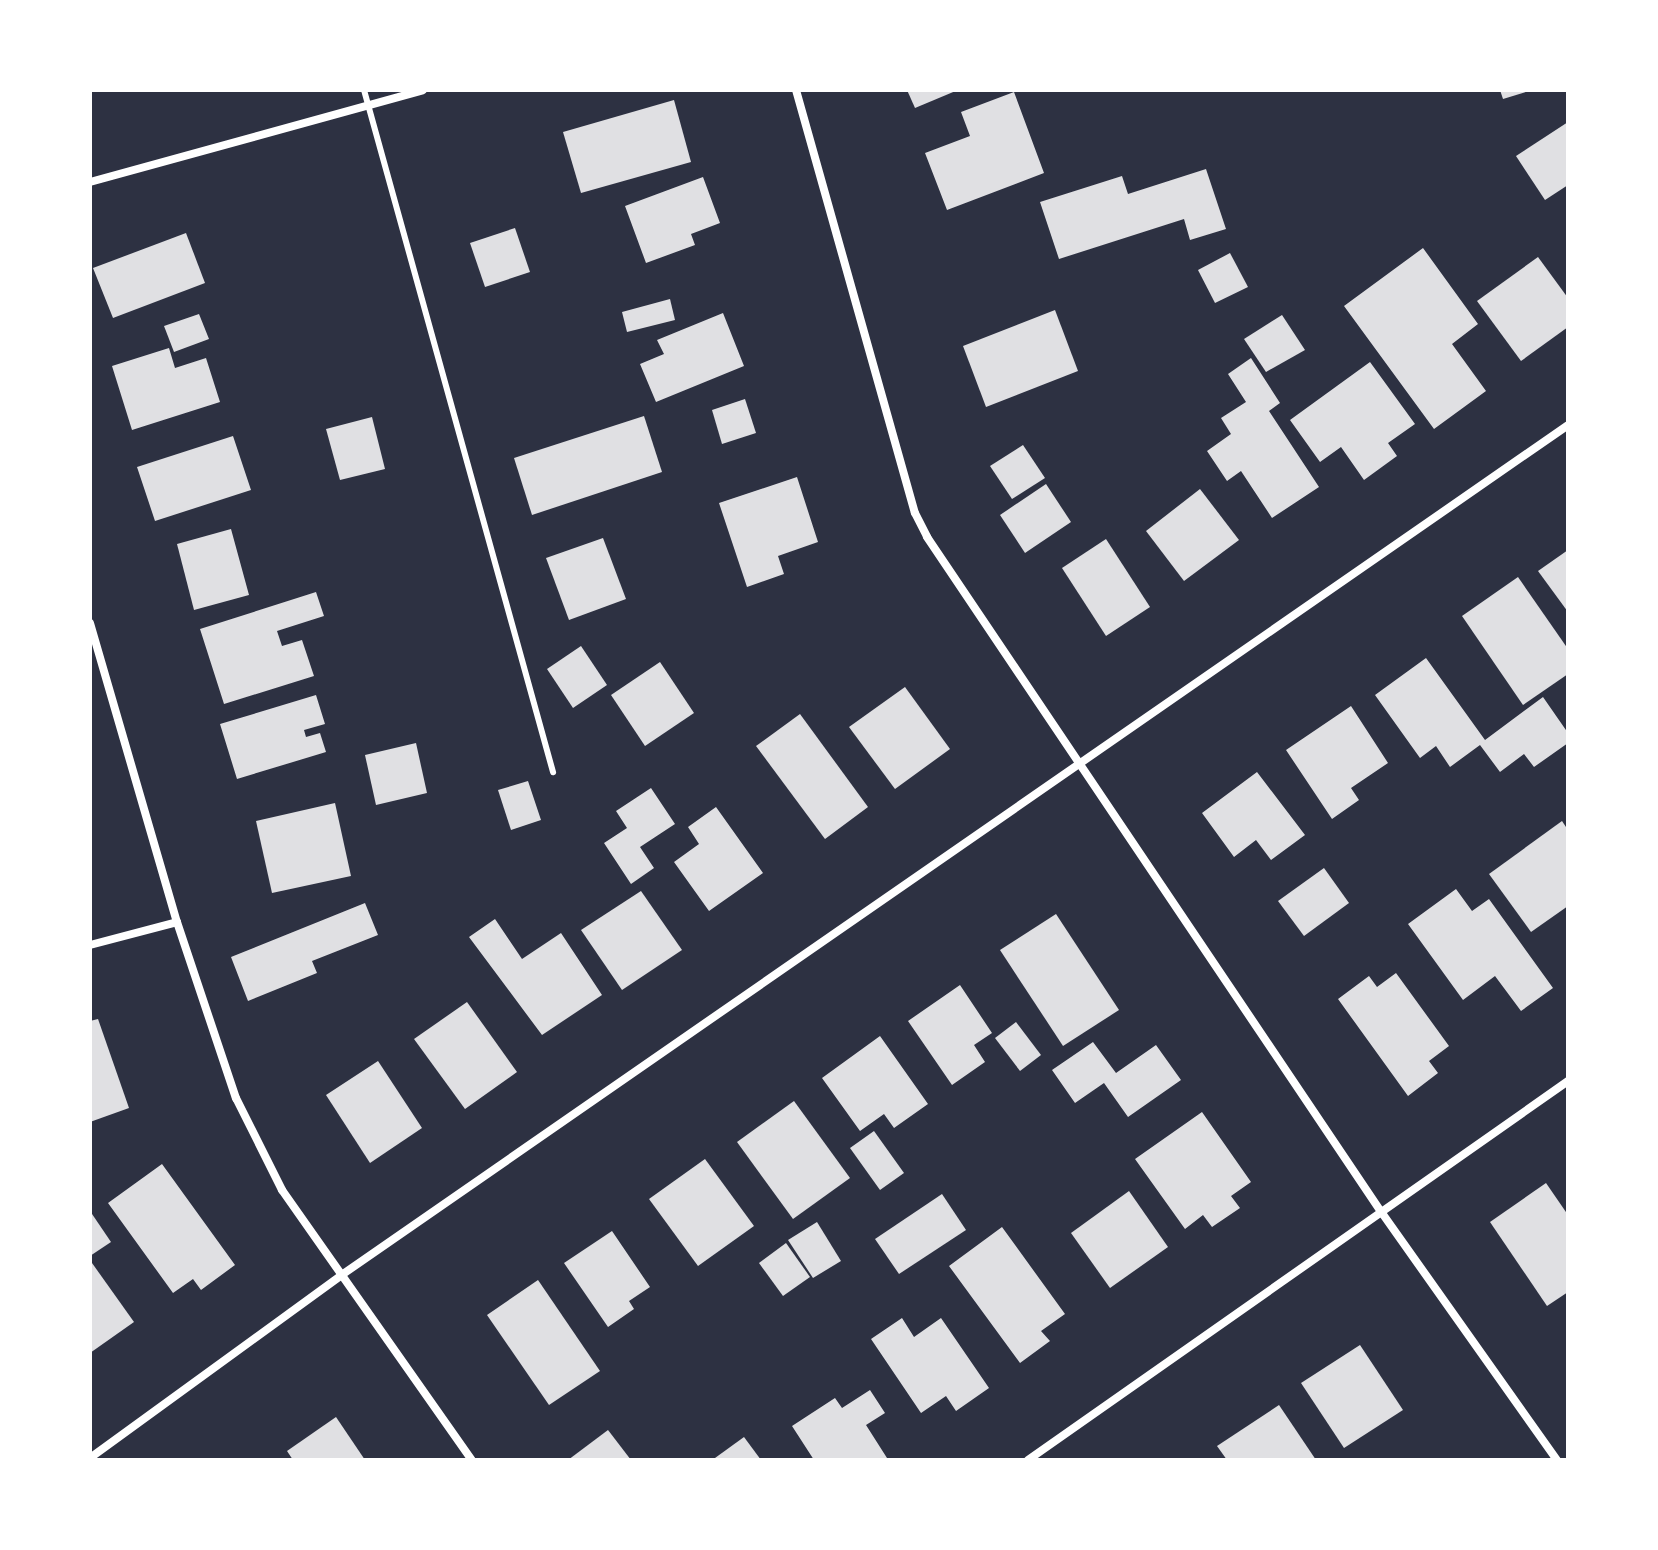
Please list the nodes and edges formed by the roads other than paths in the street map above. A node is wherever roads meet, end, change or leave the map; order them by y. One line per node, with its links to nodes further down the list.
1 (364, 90): 4 (lane)
2 (423, 90): 4 (street)
3 (796, 90): 8 (street)
4 (369, 107): 5 (street); 9 (lane)
5 (90, 182)
6 (1568, 425): 8 (street)
7 (90, 623): 10 (street)
8 (1077, 762): 13 (street); 14 (street)
9 (553, 772)
10 (177, 922): 11 (street); 14 (street)
11 (90, 945)
12 (1568, 1081): 13 (street)
13 (1382, 1213): 17 (street); 18 (street)
14 (343, 1274): 15 (street); 16 (street)
15 (90, 1458)
16 (472, 1460)
17 (1028, 1460)
18 (1557, 1460)

